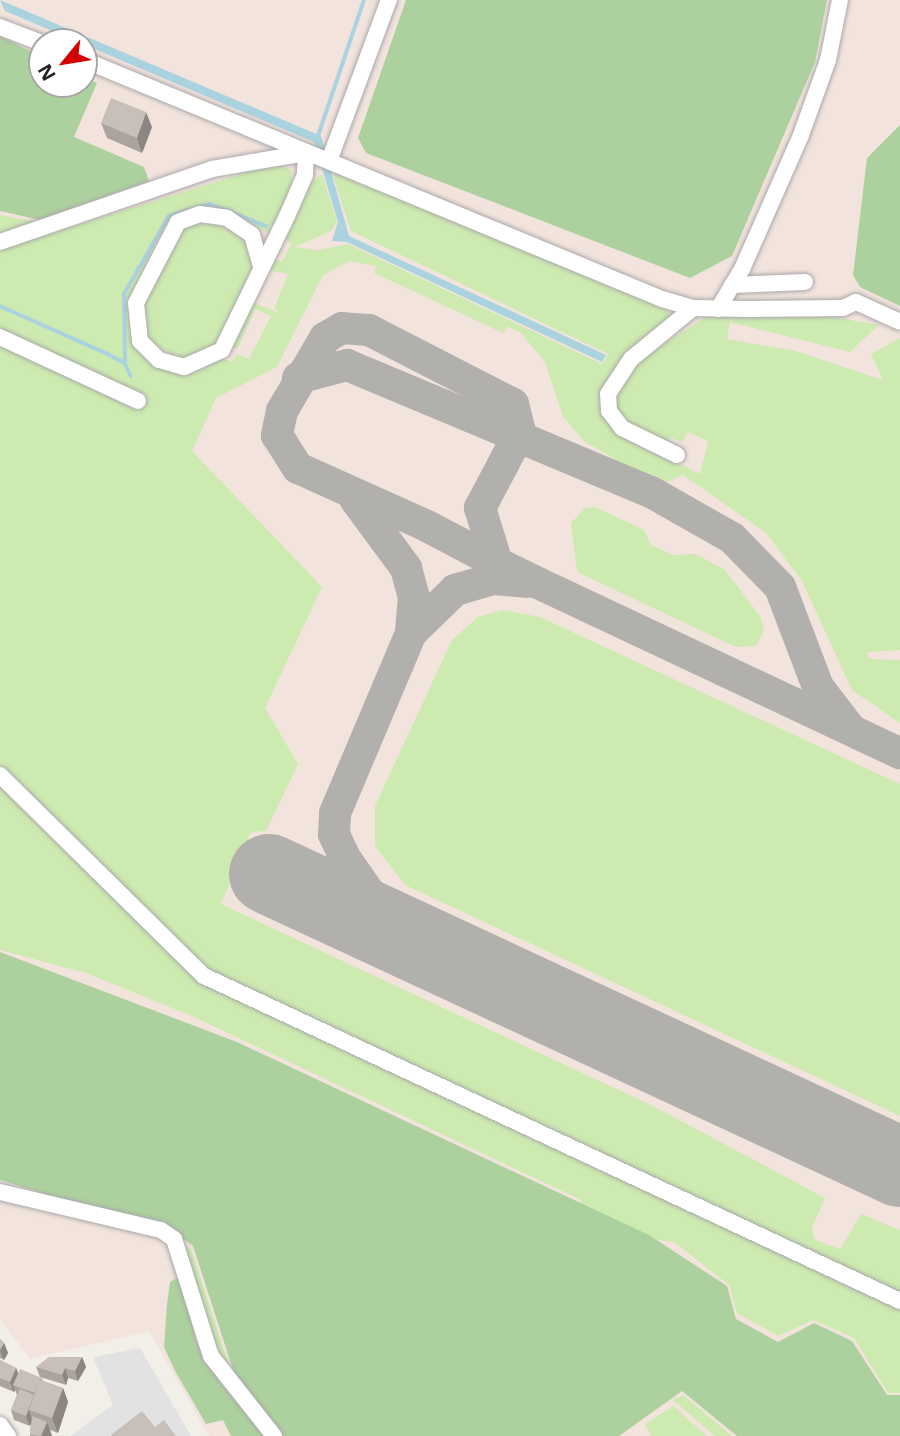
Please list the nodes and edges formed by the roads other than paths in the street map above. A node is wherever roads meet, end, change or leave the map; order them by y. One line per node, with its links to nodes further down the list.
1 (389, 0): 6 (street)
2 (840, 0): 12 (street)
3 (0, 27): 4 (street)
4 (28, 38)
5 (98, 66): 6 (street)
6 (317, 157): 8 (street); 9 (street); 13 (street)
7 (252, 235): 8 (street); 10 (street); 10 (street)
8 (277, 235): 10 (street)
9 (0, 242)
10 (261, 267)
11 (805, 282): 12 (street)
12 (732, 285): 14 (street)
13 (692, 308): 14 (street); 18 (street)
14 (718, 309): 15 (street)
15 (900, 322)
16 (0, 337): 17 (street)
17 (138, 401)
18 (677, 455)
19 (0, 775): 21 (street)
20 (0, 1192): 24 (street)
21 (900, 1301)
22 (0, 1424): 23 (street)
23 (8, 1436)
24 (275, 1436)

